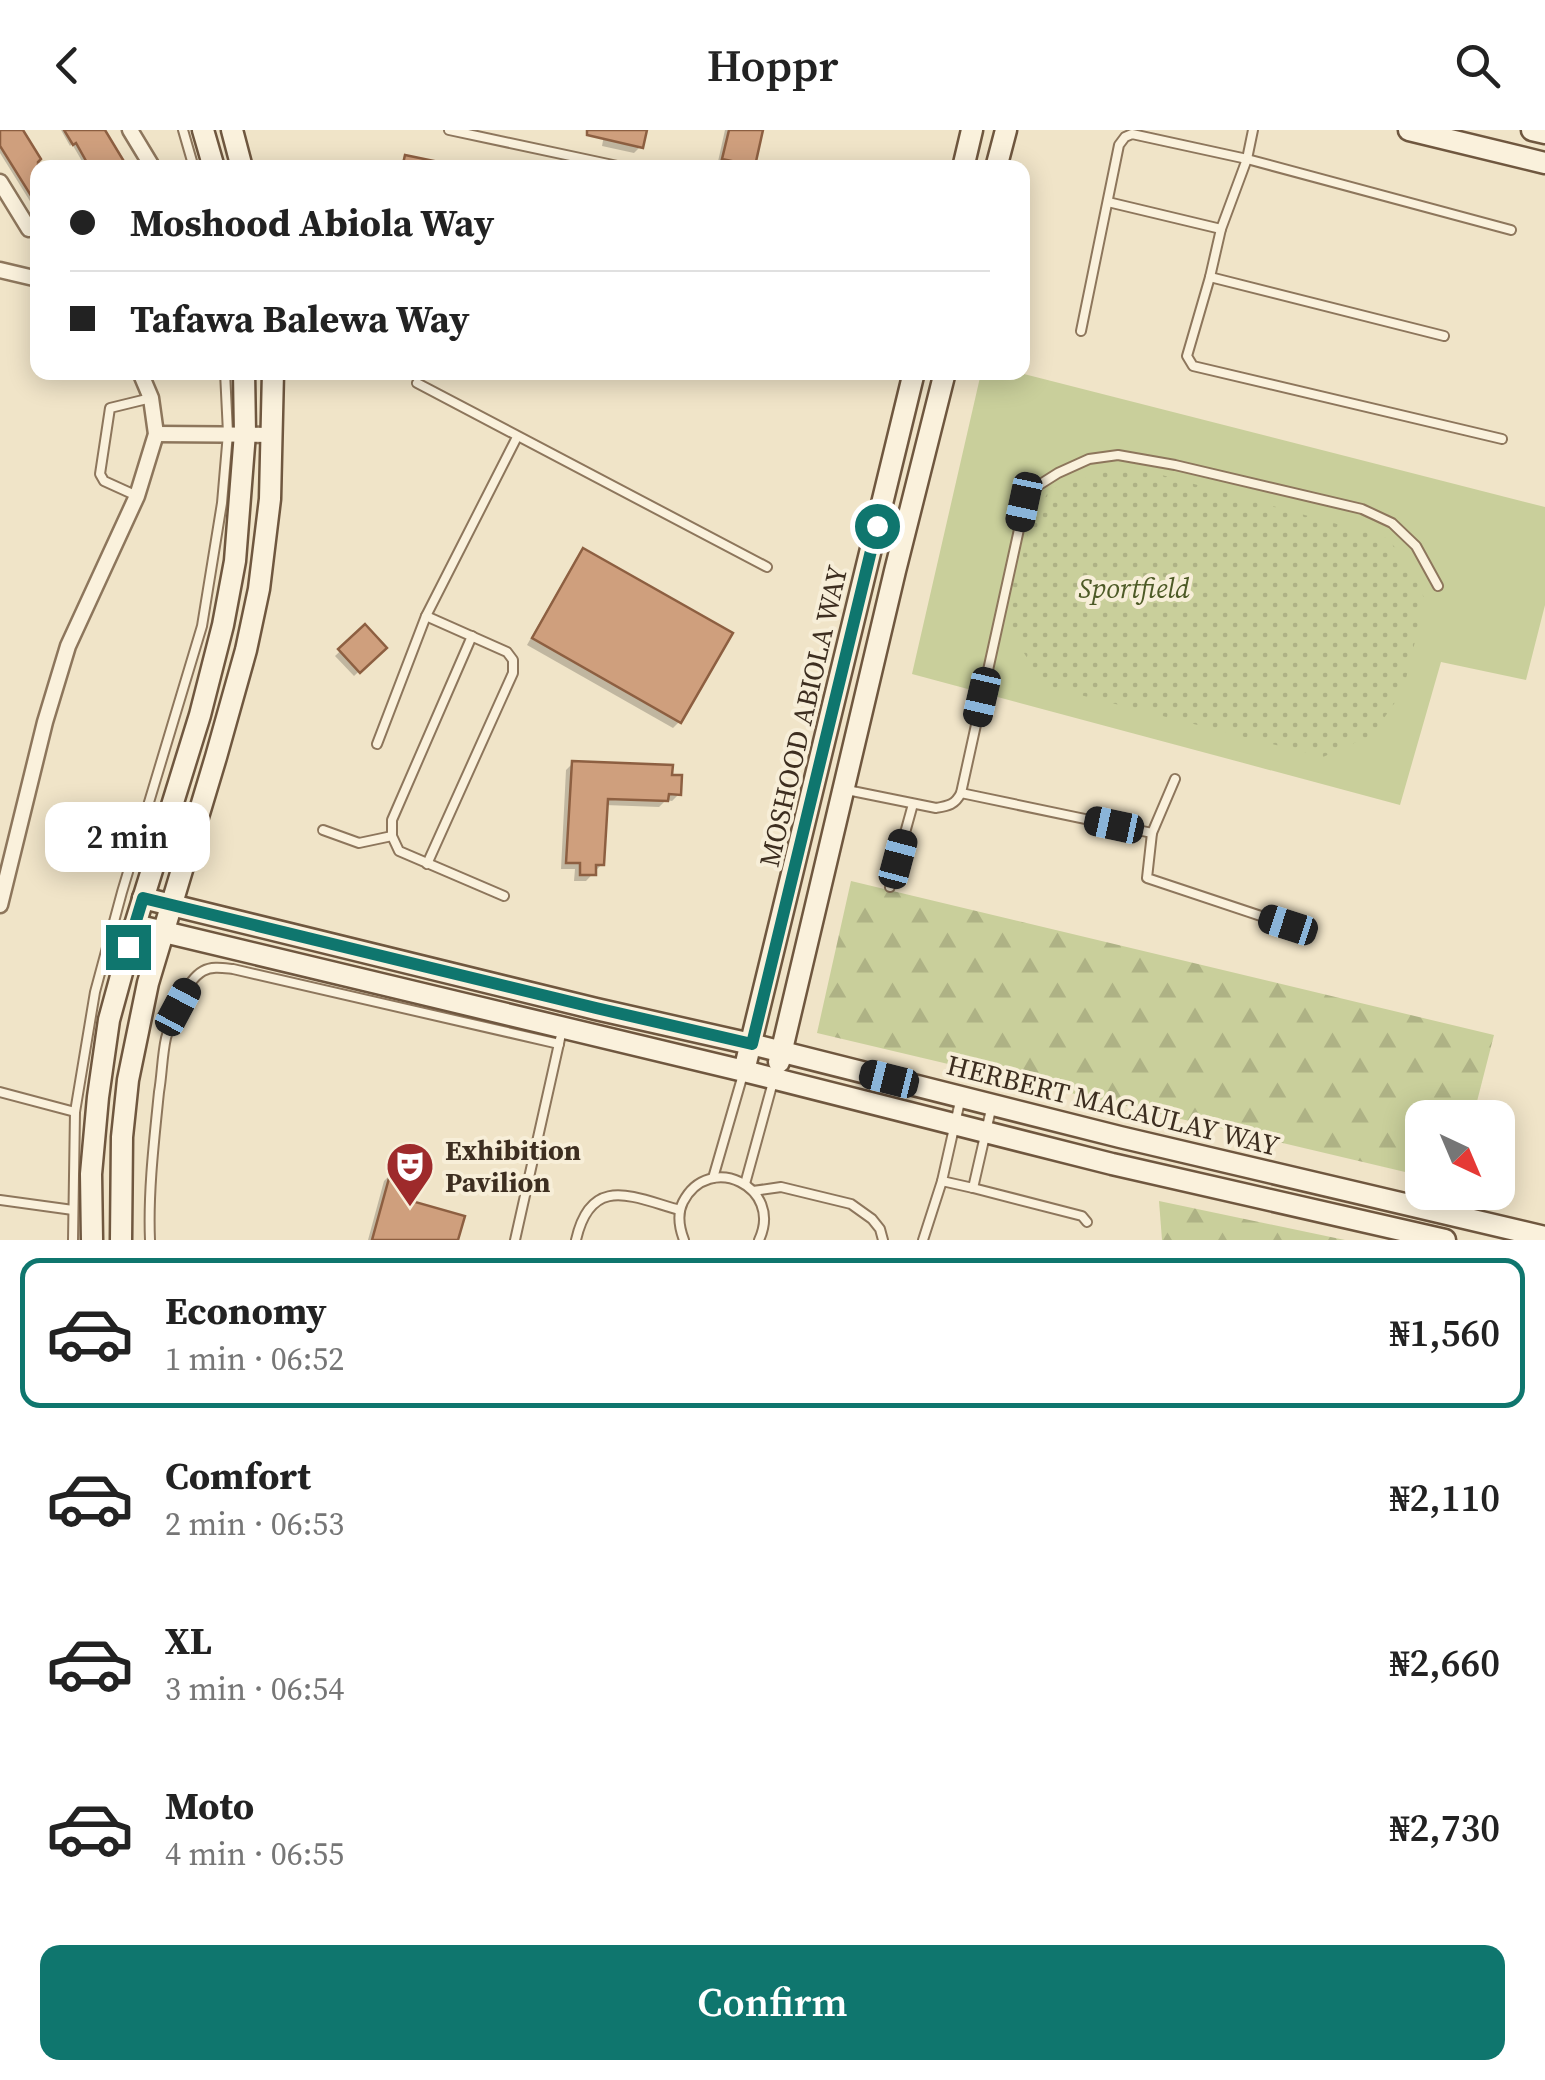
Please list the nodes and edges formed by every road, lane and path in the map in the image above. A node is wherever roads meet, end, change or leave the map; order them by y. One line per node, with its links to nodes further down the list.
1 (130, 130): 16 (street)
2 (184, 130): 17 (lane)
3 (203, 130): 18 (main road)
4 (232, 130): 19 (main road)
5 (448, 130): 13 (lane)
6 (510, 130): 14 (lane)
7 (972, 130): 21 (main road)
8 (1006, 130): 22 (main road)
9 (1253, 130): 15 (lane)
10 (1409, 130): 23 (main road)
11 (1532, 130): 12 (main road)
12 (1545, 133)
13 (491, 134): 14 (lane)
14 (507, 142): 20 (lane)
15 (1247, 159): 25 (lane); 26 (lane); 28 (lane)
16 (148, 160)
17 (192, 160)
18 (212, 160)
19 (240, 160)
20 (591, 160)
21 (965, 160)
22 (998, 160)
23 (1545, 163)
24 (0, 182): 27 (street)
25 (1108, 202): 26 (lane); 32 (lane)
26 (1222, 229): 31 (lane)
27 (29, 230)
28 (1512, 230)
29 (0, 270): 30 (street)
30 (30, 277)
31 (1210, 277): 33 (lane); 46 (lane)
32 (1081, 331)
33 (1444, 336)
34 (143, 380): 41 (street)
35 (227, 380): 42 (lane)
36 (243, 380): 42 (main road)
37 (272, 380): 44 (main road)
38 (912, 380): 48 (main road, MOSHOOD ABIOLA WAY)
39 (943, 380): 50 (main road, MOSHOOD ABIOLA WAY)
40 (417, 383): 45 (lane)
41 (151, 398): 43 (street); 47 (lane)
42 (237, 433): 43 (street); 44 (street); 66 (main road); 79 (lane)
43 (156, 434): 47 (street)
44 (273, 435): 67 (main road)
45 (517, 437): 49 (lane); 52 (lane)
46 (1502, 439)
47 (137, 496): 64 (street)
48 (868, 564): 50 (main road); 72 (main road, MOSHOOD ABIOLA WAY)
49 (767, 567)
50 (895, 570): 56 (main road, MOSHOOD ABIOLA WAY)
51 (1438, 586): 57 (lane)
52 (426, 616): 53 (lane); 54 (lane)
53 (472, 636): 61 (lane); 62 (lane)
54 (377, 744)
55 (1175, 779): 60 (lane)
56 (843, 789): 58 (lane); 73 (main road, MOSHOOD ABIOLA WAY)
57 (960, 793): 58 (lane); 60 (lane)
58 (912, 804): 63 (lane)
59 (322, 830): 61 (lane)
60 (1152, 833): 68 (lane)
61 (392, 836): 62 (lane)
62 (428, 864): 65 (lane)
63 (890, 887)
64 (1, 896)
65 (504, 896)
66 (143, 898): 67 (main road, HERBERT MACAULAY WAY); 69 (main road)
67 (172, 906): 70 (main road); 72 (main road, HERBERT MACAULAY WAY)
68 (1288, 925)
69 (135, 926): 70 (main road, HERBERT MACAULAY WAY); 93 (main road)
70 (163, 934): 71 (main road, HERBERT MACAULAY WAY); 94 (main road)
71 (560, 1036): 74 (main road, HERBERT MACAULAY WAY); 95 (lane); 96 (lane)
72 (752, 1044): 73 (main road, HERBERT MACAULAY WAY); 74 (main road, MOSHOOD ABIOLA WAY)
73 (782, 1052): 75 (main road, MOSHOOD ABIOLA WAY); 77 (main road, HERBERT MACAULAY WAY)
74 (744, 1071): 75 (main road, HERBERT MACAULAY WAY); 82 (lane)
75 (774, 1079): 80 (main road, HERBERT MACAULAY WAY); 84 (lane)
76 (0, 1092): 79 (lane)
77 (961, 1098): 78 (main road, HERBERT MACAULAY WAY); 80 (lane)
78 (992, 1105): 81 (lane); 91 (main road, HERBERT MACAULAY WAY)
79 (75, 1112): 88 (lane)
80 (955, 1124): 81 (main road, HERBERT MACAULAY WAY); 83 (lane)
81 (985, 1132): 85 (lane); 102 (main road, HERBERT MACAULAY WAY)
82 (713, 1178): 84 (lane); 89 (lane)
83 (942, 1181): 85 (lane); 101 (lane)
84 (745, 1184): 86 (lane)
85 (972, 1188): 90 (lane)
86 (754, 1191): 99 (lane); 100 (lane)
87 (0, 1200): 88 (lane)
88 (73, 1210): 92 (lane)
89 (680, 1210): 97 (lane); 98 (lane)
90 (1087, 1222)
91 (1545, 1237)
92 (73, 1240)
93 (92, 1240)
94 (120, 1240)
95 (150, 1240)
96 (515, 1240)
97 (576, 1240)
98 (684, 1240)
99 (759, 1240)
100 (883, 1240)
101 (923, 1240)
102 (1444, 1240)

